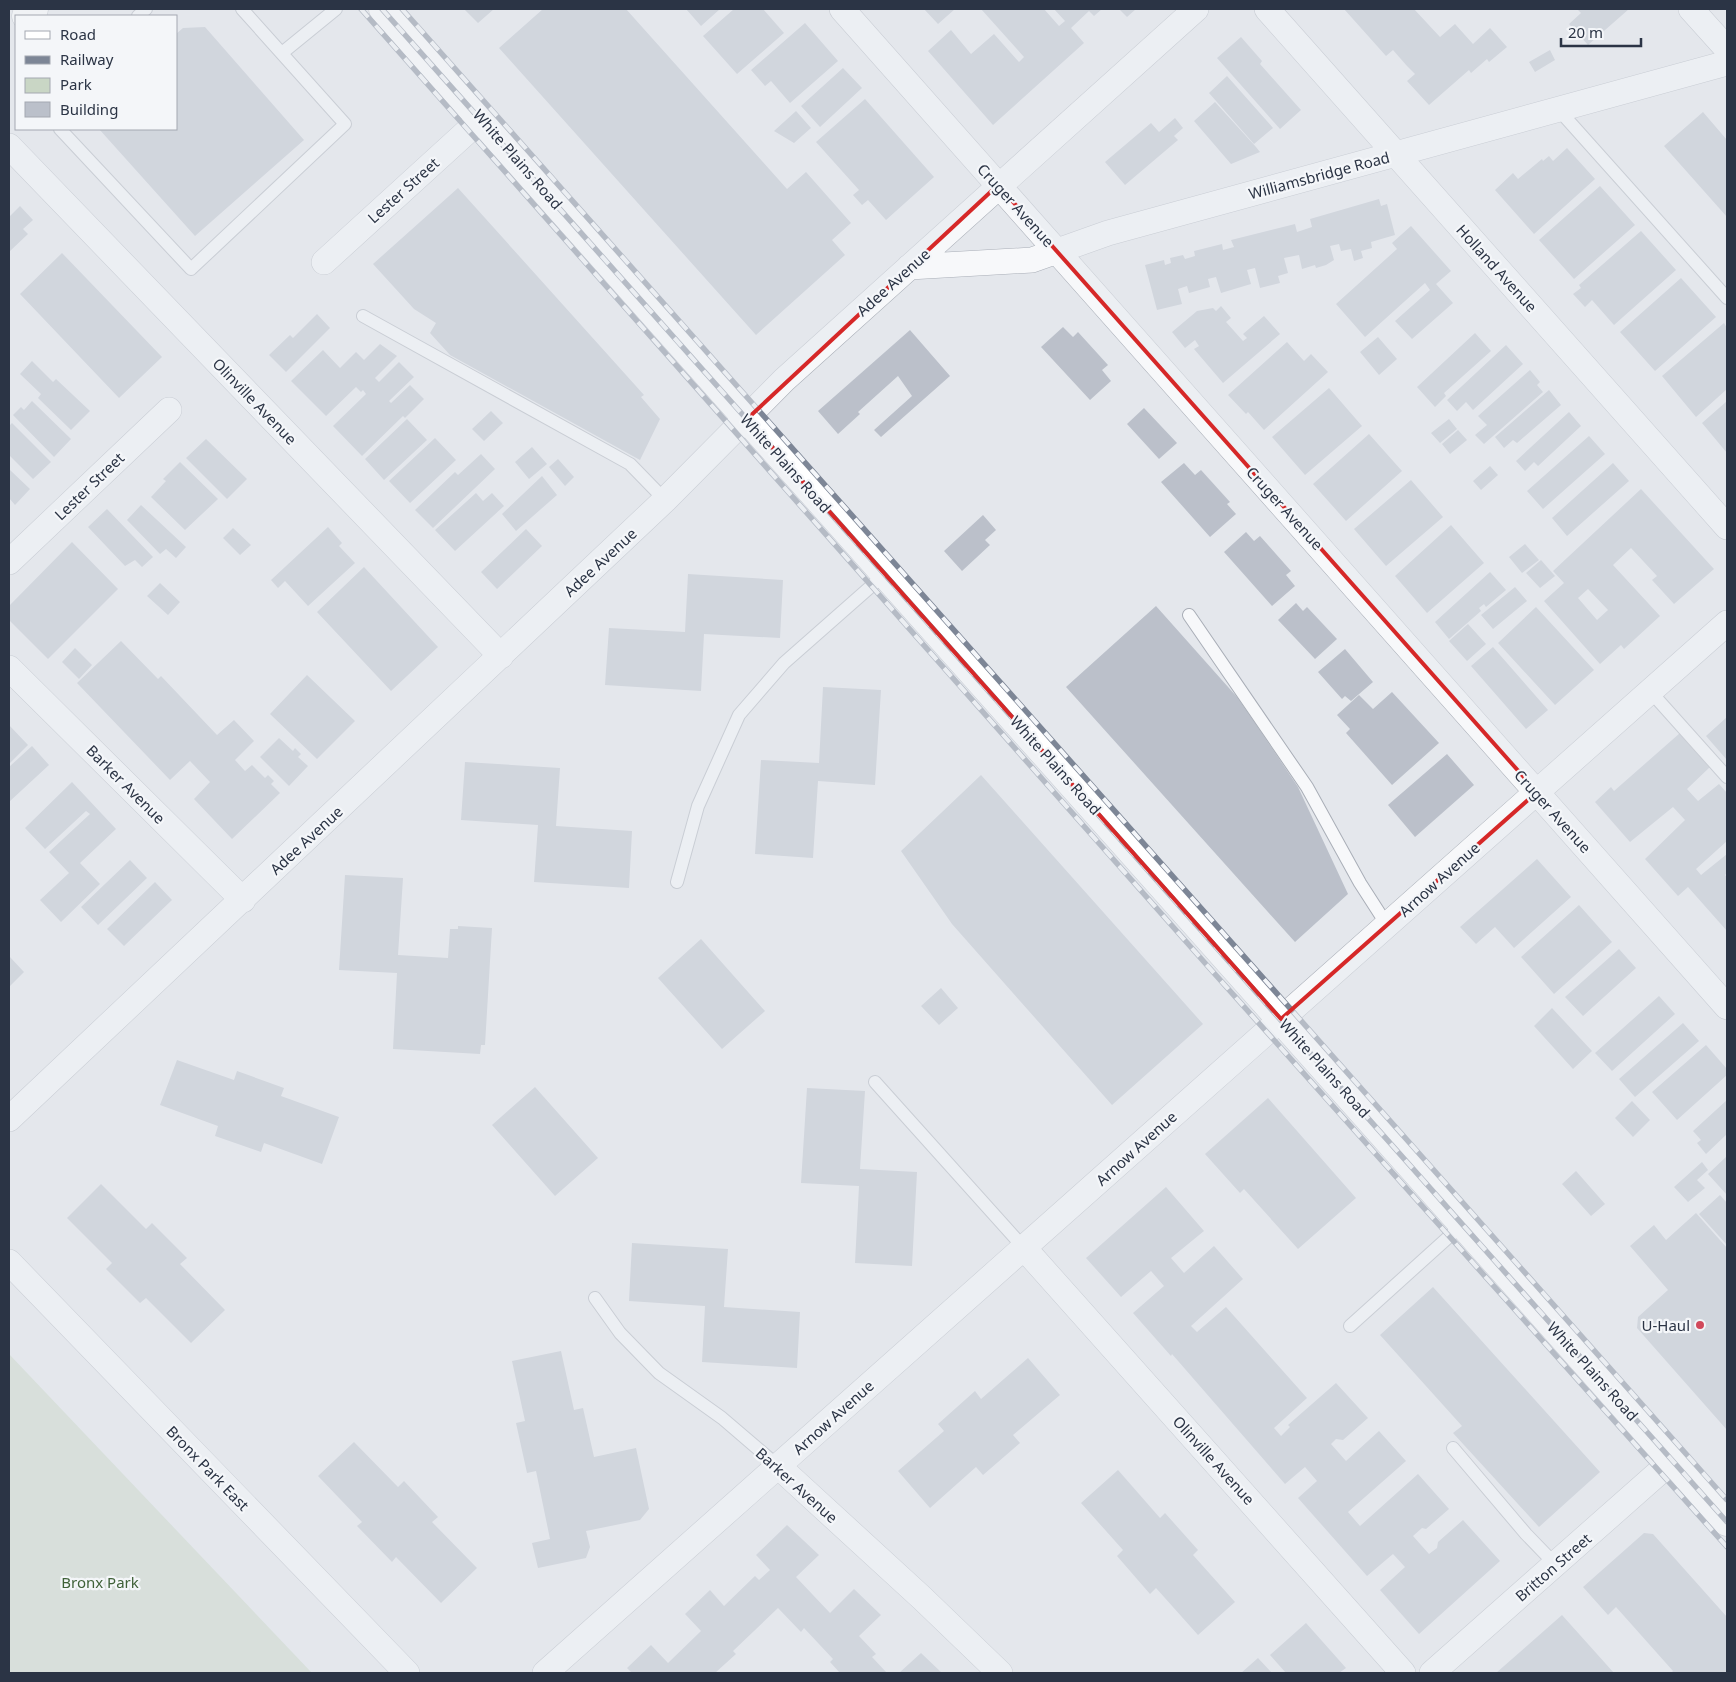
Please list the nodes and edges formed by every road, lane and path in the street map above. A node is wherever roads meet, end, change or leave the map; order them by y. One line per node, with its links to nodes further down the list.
1 (242, 9): 9 (lane)
2 (336, 9): 9 (lane)
3 (384, 9): 12 (main road, White Plains Road)
4 (842, 9): 16 (street, Cruger Avenue)
5 (1196, 9): 16 (street, Adee Avenue)
6 (1267, 9): 15 (street, Holland Avenue)
7 (1691, 9): 8 (street)
8 (1727, 49)
9 (282, 54): 13 (lane)
10 (1727, 63): 11 (street, Williamsbridge Road)
11 (1558, 109): 15 (street, Williamsbridge Road); 20 (lane)
12 (482, 118): 18 (street, Lester Street); 23 (main road, White Plains Road)
13 (61, 130)
14 (9, 146): 30 (street, Olinville Avenue)
15 (1396, 153): 17 (street, Williamsbridge Road); 25 (street, Holland Avenue)
16 (998, 185): 17 (street, Cruger Avenue); 19 (street, Adee Avenue)
17 (1058, 251): 19 (street, Williamsbridge Road); 34 (street, Cruger Avenue)
18 (324, 262)
19 (909, 266): 23 (street, Adee Avenue)
20 (1727, 298)
21 (363, 316): 24 (lane)
22 (169, 410): 26 (street, Lester Street)
23 (747, 419): 24 (street, Adee Avenue); 27 (main road, White Plains Road)
24 (666, 500): 30 (street, Adee Avenue)
25 (1727, 527)
26 (9, 562)
27 (885, 574): 35 (lane); 39 (main road, White Plains Road)
28 (1189, 615): 37 (lane)
29 (1727, 623): 32 (street, Arnow Avenue)
30 (501, 656): 36 (street, Adee Avenue)
31 (9, 668): 36 (street, Barker Avenue)
32 (1650, 691): 33 (lane); 34 (street, Arnow Avenue)
33 (1727, 777)
34 (1536, 792): 37 (street, Arnow Avenue); 38 (street, Cruger Avenue)
35 (677, 882)
36 (243, 900): 41 (street, Adee Avenue)
37 (1387, 925): 39 (street, Arnow Avenue)
38 (1727, 1007)
39 (1281, 1019): 42 (main road, White Plains Road); 43 (street, Arnow Avenue)
40 (875, 1082): 43 (lane)
41 (9, 1120)
42 (1463, 1224): 46 (lane); 48 (main road, White Plains Road)
43 (1024, 1248): 49 (street, Arnow Avenue); 55 (street, Olinville Avenue)
44 (9, 1262): 52 (street, Bronx Park East)
45 (595, 1298): 49 (lane, Barker Avenue)
46 (1350, 1326)
47 (1453, 1448): 51 (lane)
48 (1673, 1460): 50 (main road, White Plains Road); 51 (street, Britton Street)
49 (778, 1466): 53 (street, Arnow Avenue); 54 (street, Barker Avenue)
50 (1727, 1522)
51 (1555, 1564): 56 (street, Britton Street)
52 (407, 1673)
53 (545, 1673)
54 (1000, 1673)
55 (1403, 1673)
56 (1432, 1673)

